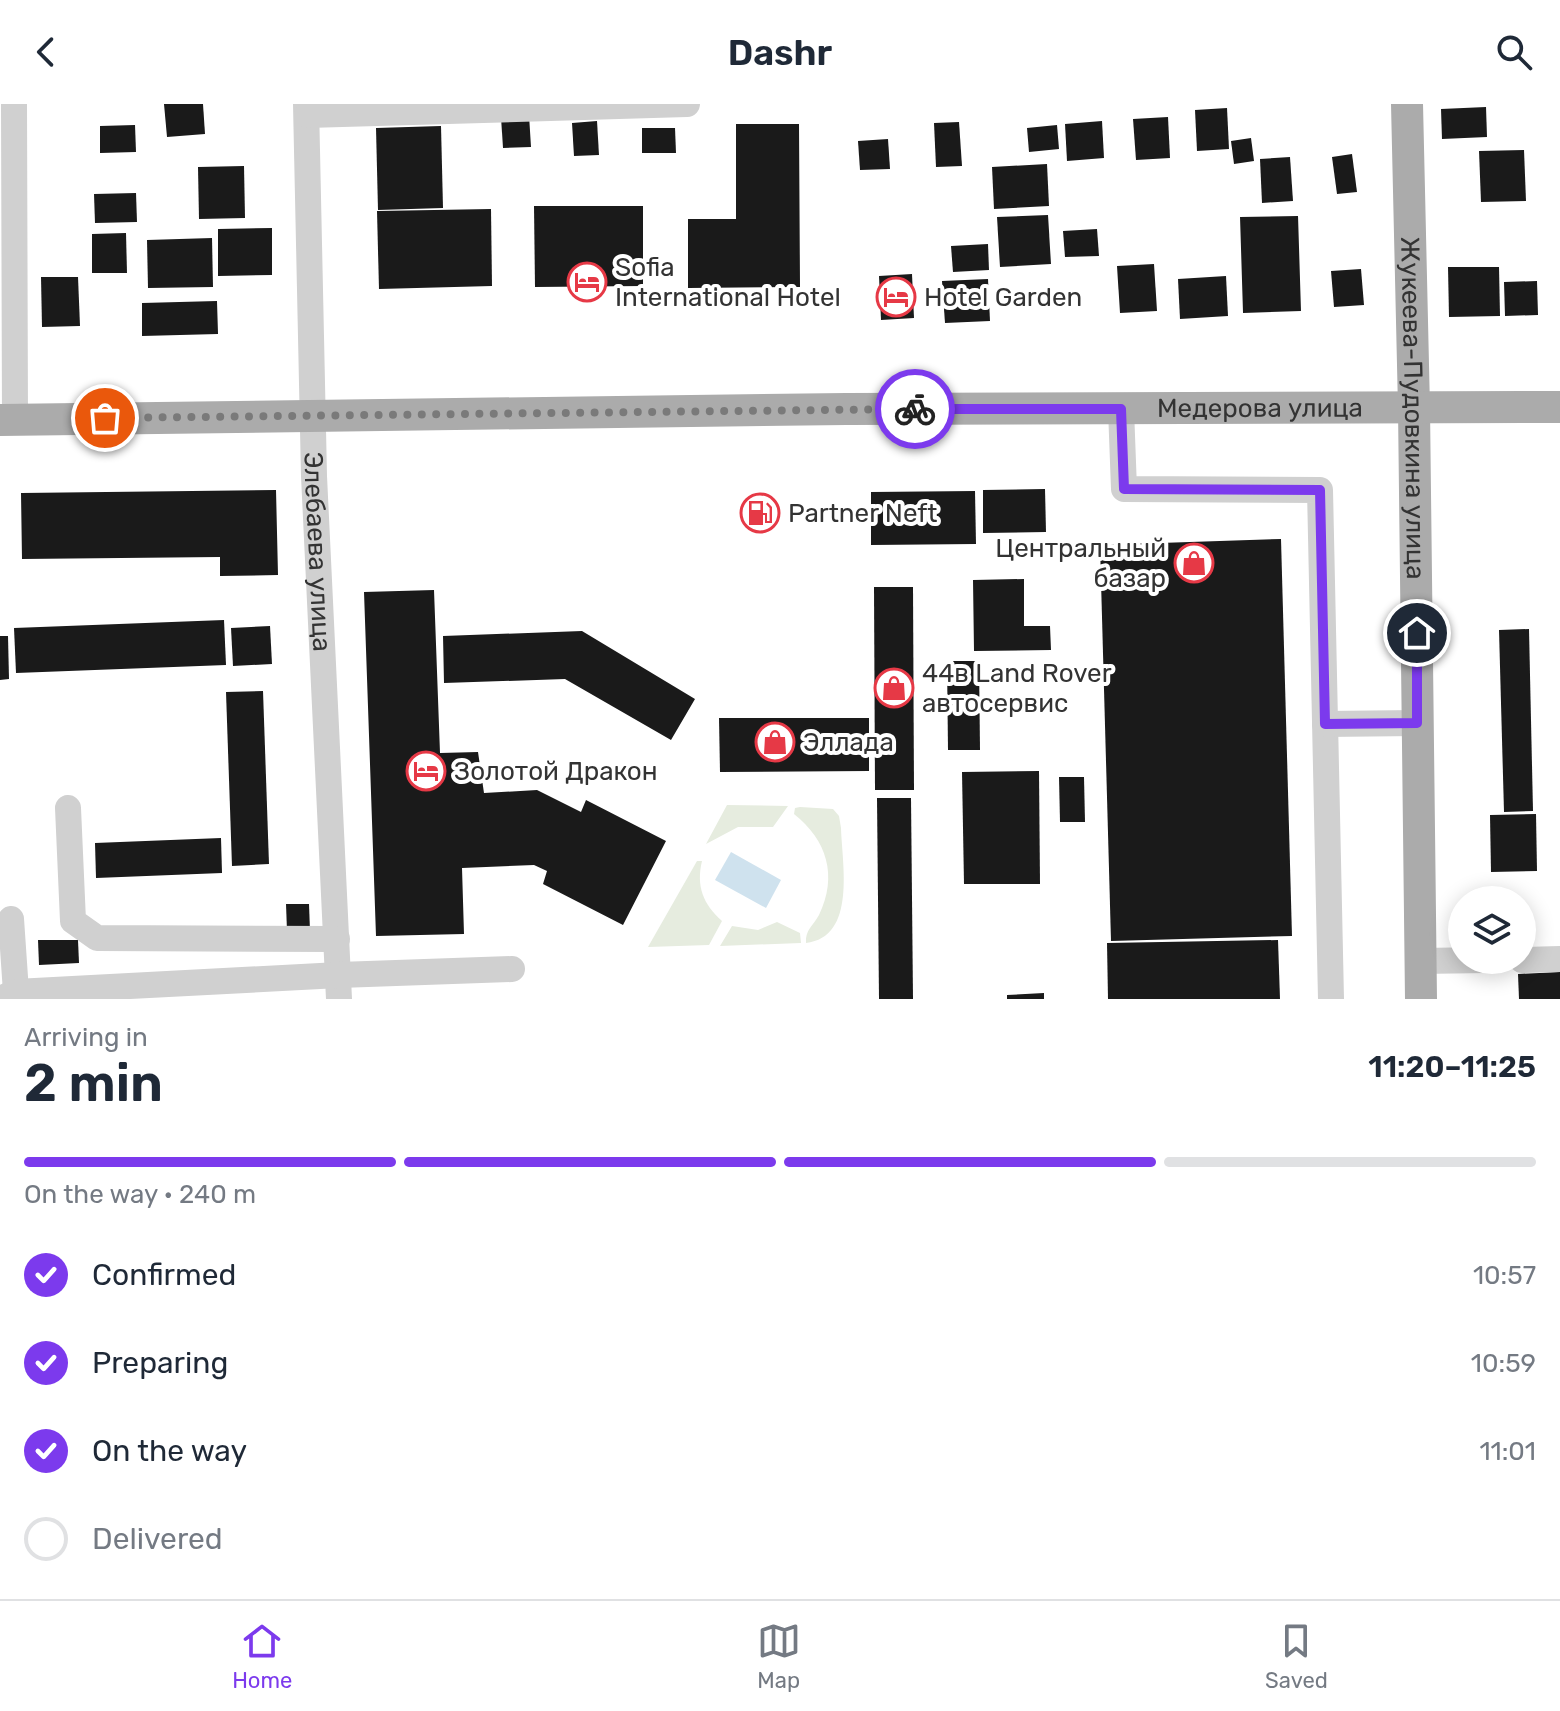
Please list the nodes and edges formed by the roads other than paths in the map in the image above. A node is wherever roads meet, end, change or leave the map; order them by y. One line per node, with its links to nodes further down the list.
1 (14, 104): 9 (street)
2 (687, 104): 4 (street)
3 (1407, 104): 6 (main road, Жукеева-Пудовкина улица)
4 (307, 110): 8 (street, Элебаева улица)
5 (1560, 407): 6 (main road, Медерова улица)
6 (1414, 408): 7 (main road, Медерова улица); 10 (main road, Жукеева-Пудовкина улица)
7 (1121, 409): 8 (main road, Медерова улица); 11 (street)
8 (313, 416): 9 (main road, Медерова улица); 14 (street, Элебаева улица)
9 (8, 420)
10 (1417, 723): 11 (street); 17 (main road, Жукеева-Пудовкина улица)
11 (1325, 724): 22 (street)
12 (68, 808): 14 (street)
13 (11, 919): 21 (street)
14 (337, 939): 20 (street, Элебаева улица)
15 (1560, 959): 16 (street)
16 (1536, 960)
17 (1420, 961): 18 (street); 23 (main road, Жукеева-Пудовкина улица)
18 (1448, 961)
19 (512, 969): 20 (street)
20 (339, 987): 21 (street)
21 (8, 996)
22 (1331, 999)
23 (1421, 999)

